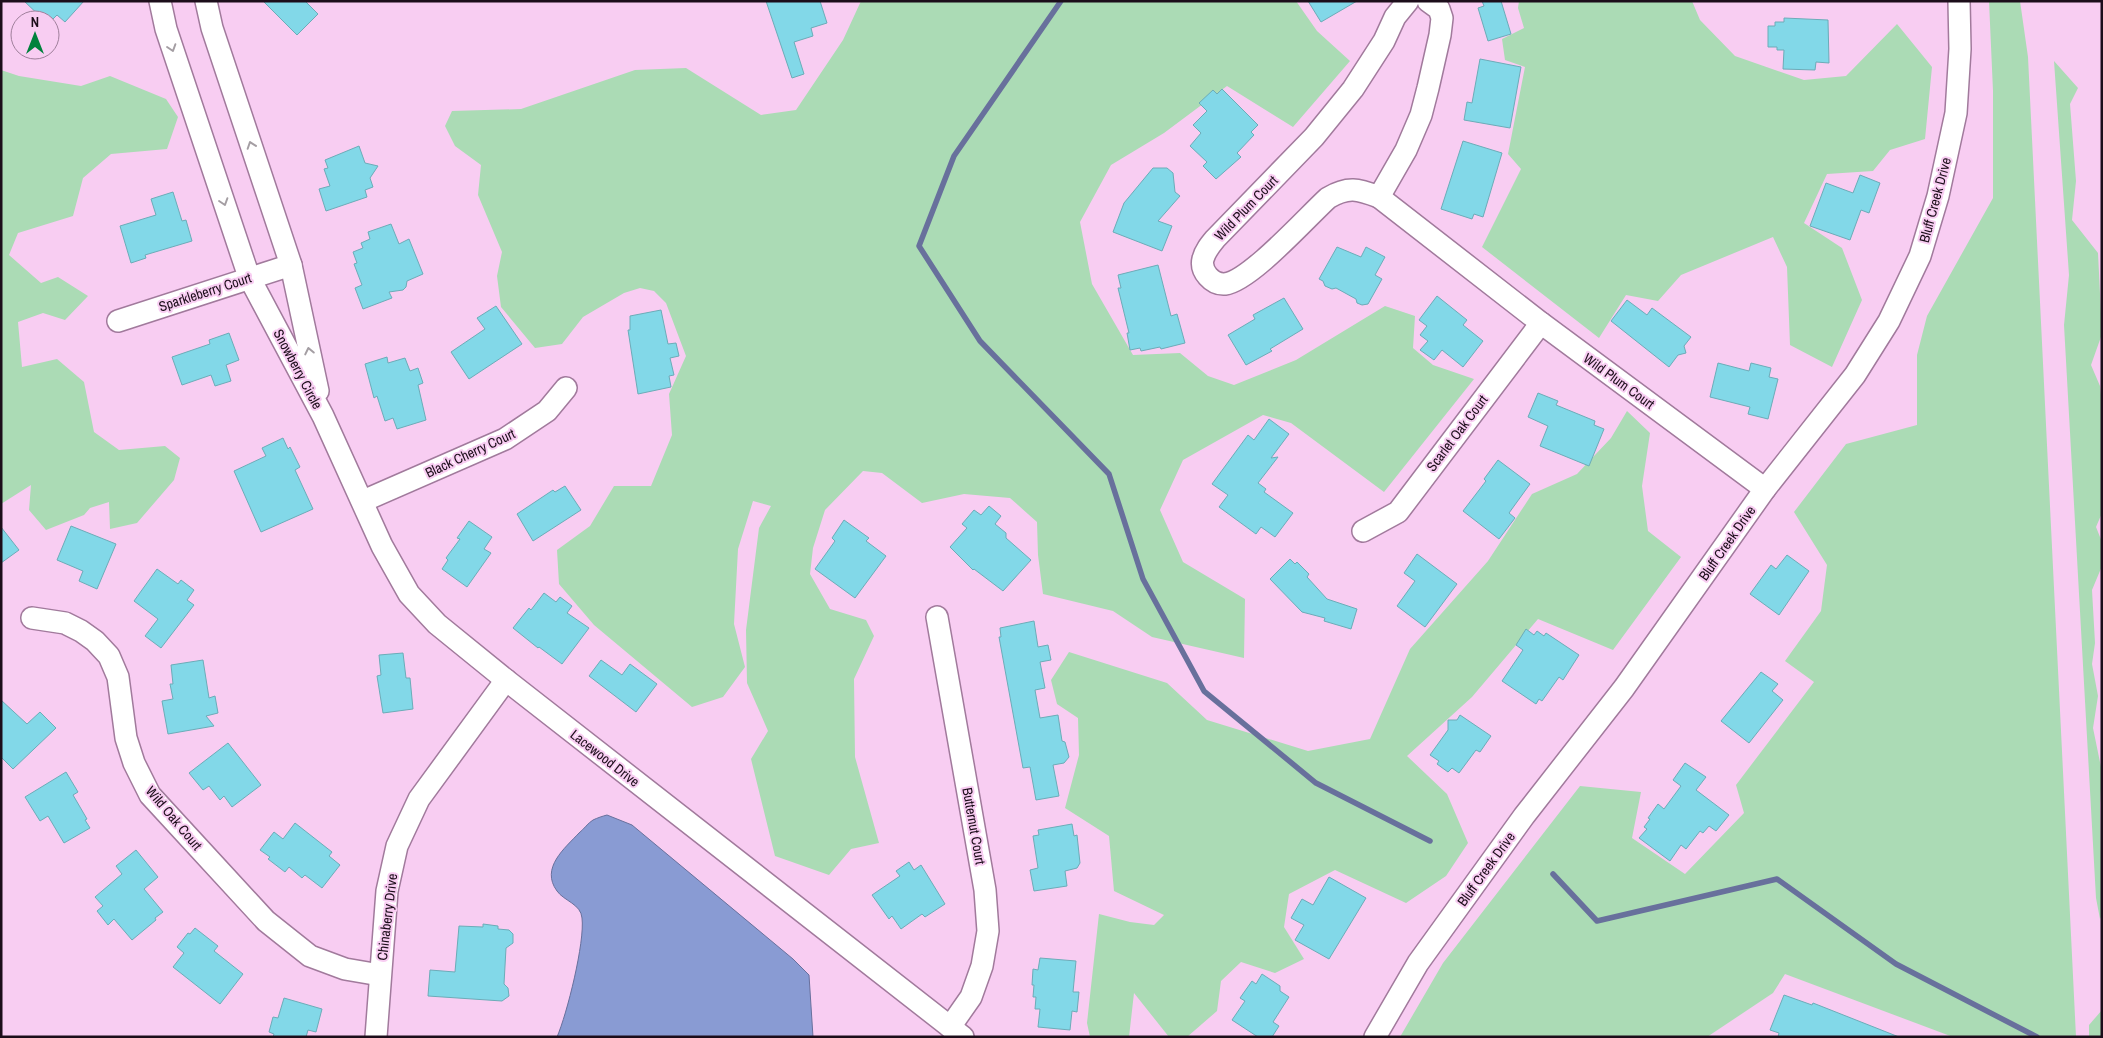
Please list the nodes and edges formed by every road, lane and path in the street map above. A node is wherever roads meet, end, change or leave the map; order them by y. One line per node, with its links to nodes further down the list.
1 (160, 1): 8 (street, Snowberry Circle, one-way to 8)
2 (206, 1): 7 (street, Snowberry Circle, one-way to 2)
3 (1408, 1): 6 (street, Wild Plum Court)
4 (1428, 1): 6 (street)
5 (1959, 1): 13 (street, Bluff Creek Drive)
6 (1379, 197): 10 (street, Wild Plum Court)
7 (291, 265): 8 (street, Sparkleberry Court); 12 (street, Snowberry Circle, one-way to 7)
8 (249, 277): 9 (street, Sparkleberry Court); 12 (street, Snowberry Circle)
9 (118, 321)
10 (1541, 324): 13 (street, Wild Plum Court); 15 (street, Scarlet Oak Court)
11 (566, 388): 14 (street, Black Cherry Court)
12 (323, 416): 14 (street, Lacewood Drive)
13 (1765, 489): 22 (street, Bluff Creek Drive)
14 (363, 501): 18 (street, Lacewood Drive)
15 (1364, 531)
16 (937, 617): 20 (street, Butternut Court)
17 (32, 618): 19 (street, Wild Oak Court)
18 (506, 680): 19 (street, Chinaberry Drive); 20 (street, Lacewood Drive)
19 (380, 975): 21 (street, Chinaberry Drive)
20 (956, 1032)
21 (376, 1037)
22 (1375, 1037)

